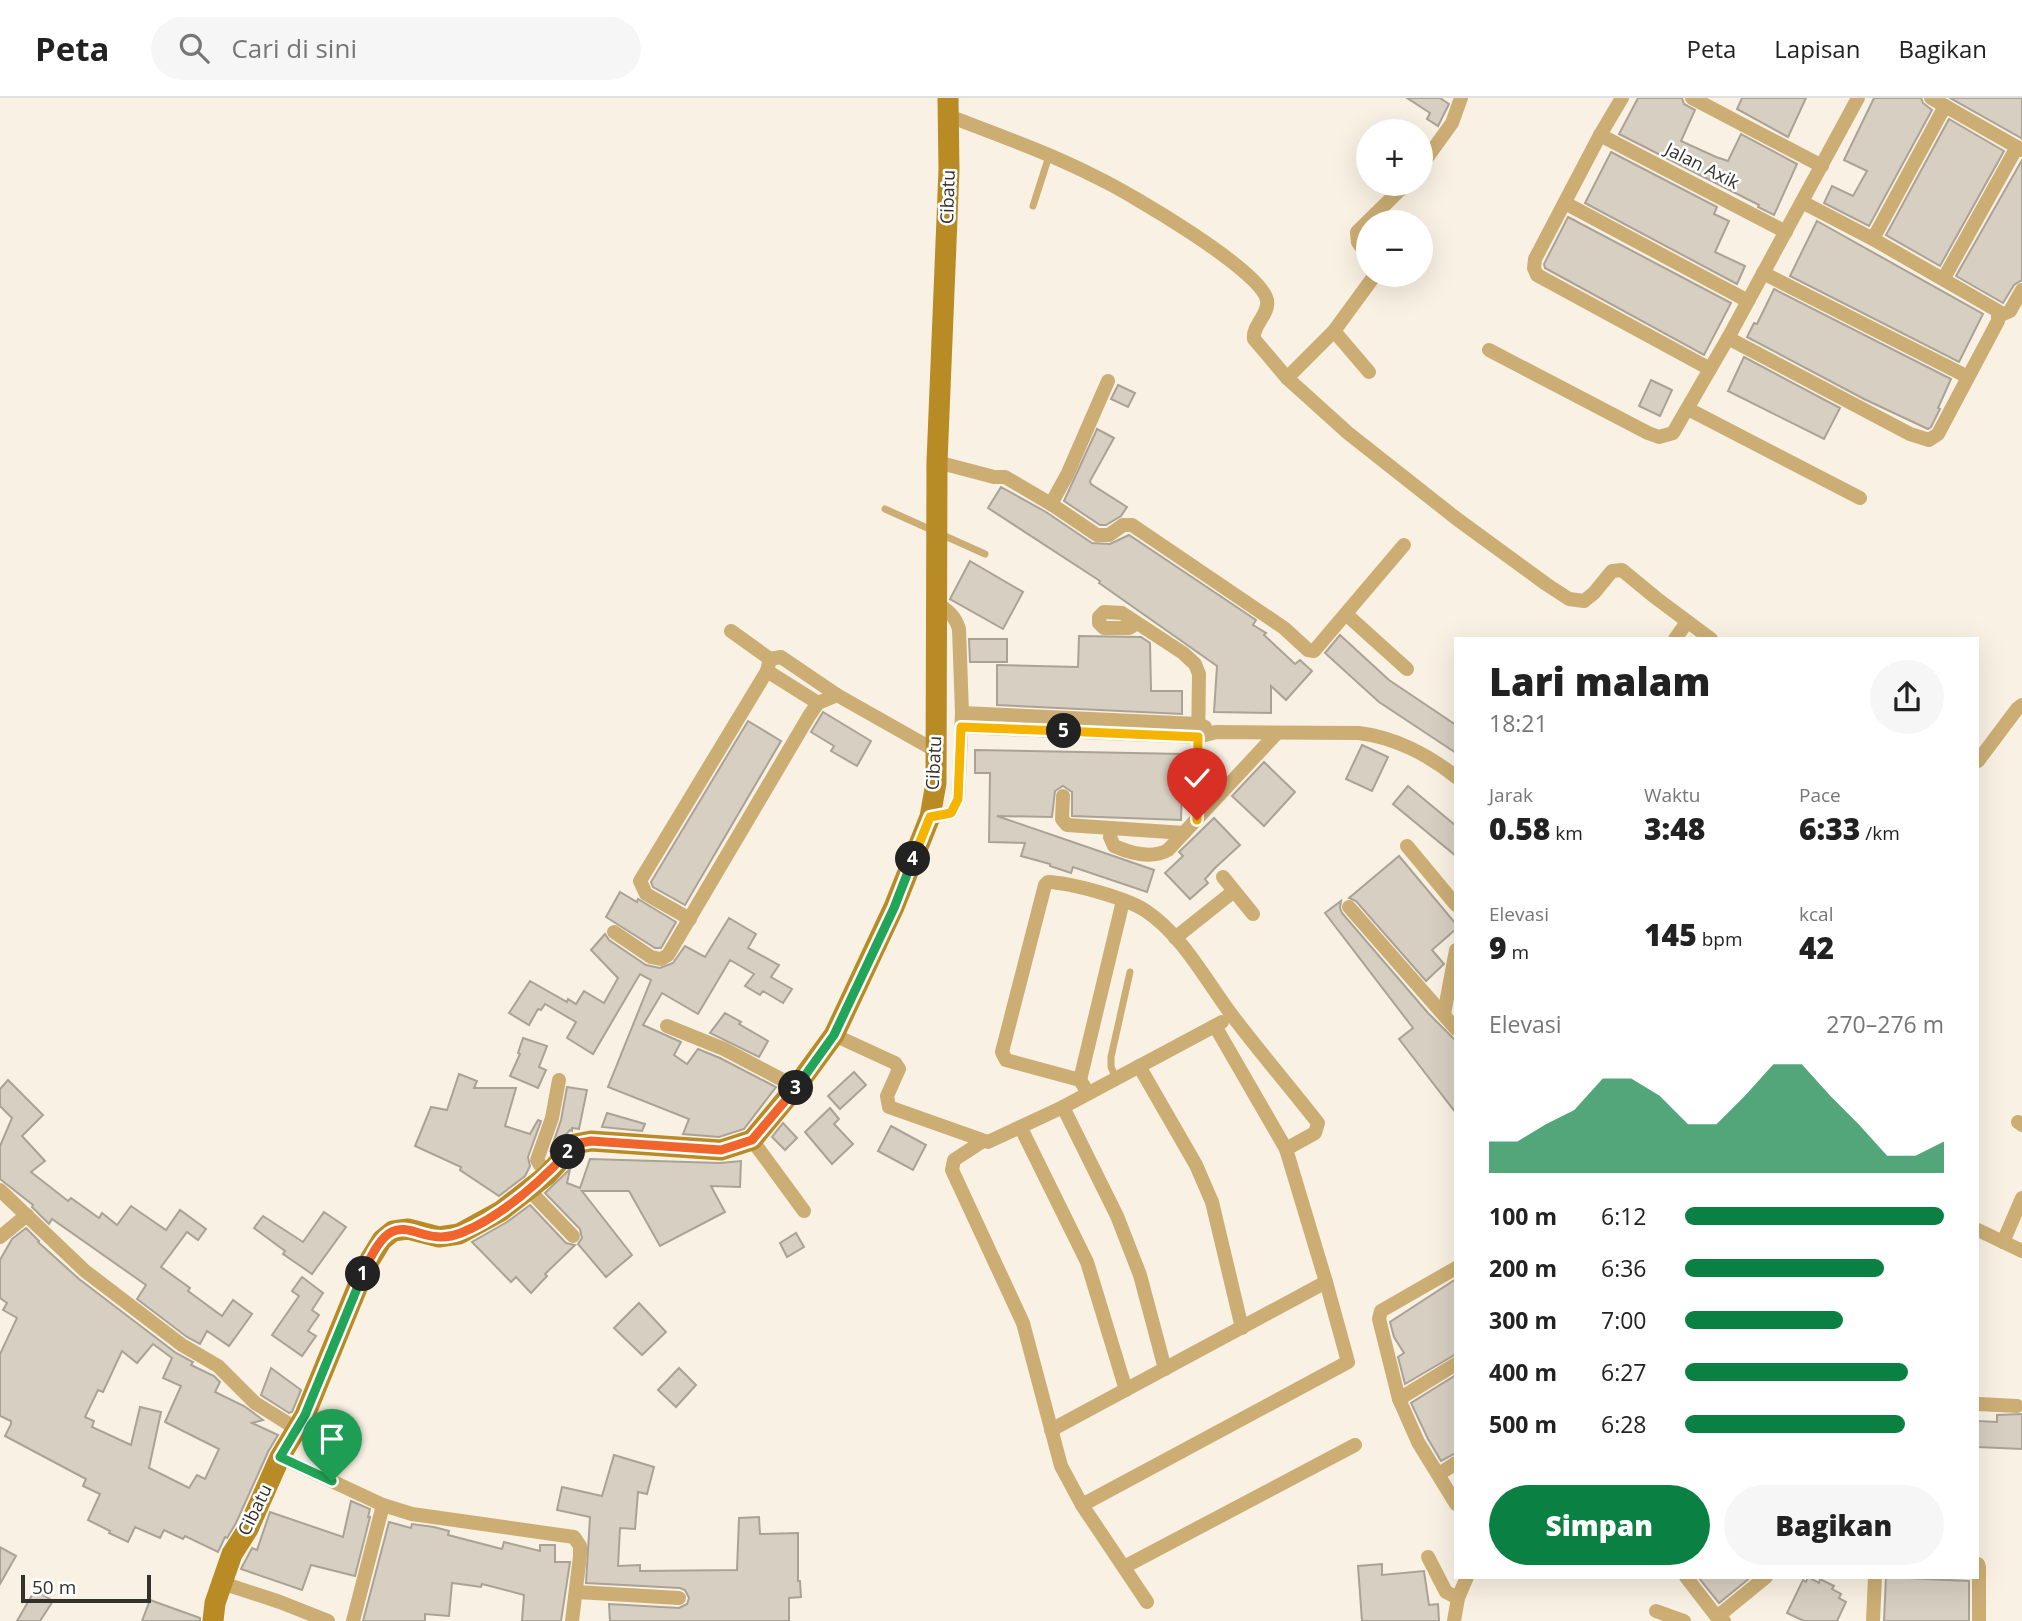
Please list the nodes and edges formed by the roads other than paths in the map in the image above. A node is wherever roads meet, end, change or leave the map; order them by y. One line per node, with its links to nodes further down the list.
1 (1461, 98): 10 (street)
2 (1622, 98): 8 (street)
3 (1692, 98): 12 (street)
4 (1858, 98): 12 (street)
5 (1931, 98): 6 (street)
6 (1945, 106): 9 (street); 19 (street)
7 (949, 107): 11 (street); 35 (street, Cibatu)
8 (1600, 135): 15 (street); 18 (street, Jalan Axik)
9 (2020, 148): 21 (street)
10 (1433, 149)
11 (1049, 156): 16 (lane); 32 (street)
12 (1822, 166): 14 (street)
13 (1394, 196): 17 (street)
14 (1802, 202): 18 (street); 19 (street)
15 (1565, 203): 24 (street); 29 (street)
16 (1032, 206)
17 (1379, 210)
18 (1786, 232): 20 (street)
19 (1874, 239): 21 (street)
20 (1763, 273): 24 (street); 31 (street)
21 (1944, 278): 25 (street)
22 (1366, 287): 26 (street)
23 (2022, 290): 25 (street)
24 (1748, 302): 27 (street)
25 (1999, 316): 31 (street)
26 (1335, 331): 30 (street); 32 (street)
27 (1728, 338): 29 (street); 31 (street)
28 (1489, 350): 34 (street)
29 (1710, 369): 34 (street)
30 (1368, 372)
31 (1968, 377)
32 (1287, 378): 44 (street)
33 (1108, 381): 37 (street)
34 (1688, 409): 36 (street)
35 (937, 462): 37 (street); 39 (street, Cibatu)
36 (1860, 498)
37 (1051, 504): 43 (street)
38 (885, 509): 39 (lane)
39 (938, 531): 41 (lane); 42 (street, Cibatu)
40 (1404, 545): 43 (street)
41 (985, 554)
42 (936, 602): 54 (street); 57 (street, Cibatu)
43 (1347, 615): 50 (street)
44 (1687, 622): 47 (street); 48 (street)
45 (1137, 623): 55 (street)
46 (731, 631): 49 (street)
47 (1676, 637)
48 (1708, 637)
49 (768, 665): 51 (street); 52 (street); 72 (street)
50 (1407, 669)
51 (837, 695): 52 (street); 57 (street)
52 (818, 703): 72 (street)
53 (2022, 705): 58 (street)
54 (962, 720): 55 (street); 61 (street)
55 (1198, 730): 56 (street); 62 (street)
56 (1277, 733): 59 (street); 62 (street)
57 (936, 751): 61 (street, Cibatu)
58 (1979, 760)
59 (1454, 776)
60 (1063, 796): 63 (street)
61 (930, 817): 82 (street, Cibatu)
62 (1197, 820): 64 (street)
63 (1111, 829): 64 (street); 64 (street)
64 (1184, 832)
65 (1407, 846): 69 (street)
66 (1223, 877): 67 (street)
67 (1234, 891): 71 (street); 74 (street)
68 (1124, 901): 74 (street); 86 (street); 86 (street)
69 (1454, 903)
70 (1349, 907): 77 (street)
71 (1253, 914)
72 (690, 919): 73 (street)
73 (614, 932)
74 (1175, 938): 78 (street)
75 (1454, 961): 77 (street)
76 (1130, 972): 84 (lane)
77 (1444, 1014): 81 (street)
78 (1232, 1016): 80 (street); 93 (street)
79 (667, 1026): 87 (street)
80 (1215, 1026): 83 (street); 93 (street)
81 (1454, 1026)
82 (834, 1035): 87 (street, Cibatu); 92 (street)
83 (1139, 1066): 84 (street); 107 (street)
84 (1116, 1078): 88 (street)
85 (559, 1080): 94 (street)
86 (1080, 1080): 88 (street)
87 (796, 1087): 91 (street, Cibatu)
88 (1088, 1093): 89 (street)
89 (1063, 1107): 90 (street); 109 (street)
90 (1021, 1128): 92 (street); 110 (street)
91 (752, 1140): 94 (street, Cibatu); 98 (street)
92 (983, 1142): 115 (street)
93 (1286, 1150): 106 (street)
94 (547, 1175): 95 (street, Cibatu)
95 (528, 1189): 101 (street); 114 (street, Cibatu)
96 (0, 1190): 99 (street)
97 (2022, 1198): 103 (street)
98 (804, 1212)
99 (27, 1215): 102 (street); 114 (street)
100 (1979, 1230): 103 (street)
101 (573, 1236)
102 (0, 1237)
103 (2003, 1242): 104 (street)
104 (2022, 1251)
105 (1454, 1269): 111 (street)
106 (1326, 1282): 107 (street); 122 (street)
107 (1241, 1328): 109 (street)
108 (1454, 1365): 111 (street)
109 (1165, 1369): 110 (street)
110 (1126, 1390): 115 (street)
111 (1399, 1399): 119 (street)
112 (1979, 1404): 113 (street)
113 (2017, 1406)
114 (297, 1429): 117 (street, Cibatu)
115 (1051, 1430): 122 (street)
116 (1355, 1445): 124 (street)
117 (280, 1457): 121 (street); 130 (street, Cibatu)
118 (1454, 1464): 119 (street)
119 (1439, 1474): 120 (street)
120 (1454, 1500)
121 (383, 1505): 131 (street); 140 (street)
122 (1082, 1505): 124 (street)
123 (1428, 1557): 133 (street)
124 (1124, 1567): 134 (street)
125 (1466, 1579): 133 (street)
126 (1688, 1579): 137 (street)
127 (1764, 1579): 137 (street)
128 (1875, 1579): 144 (street)
129 (1979, 1579): 145 (street)
130 (222, 1583): 136 (street); 138 (street, Cibatu)
131 (577, 1592): 132 (street); 141 (street)
132 (679, 1598)
133 (1458, 1598): 142 (street)
134 (1147, 1602)
135 (1656, 1611): 143 (street)
136 (307, 1617): 139 (street)
137 (1720, 1619)
138 (213, 1621)
139 (328, 1621)
140 (353, 1621)
141 (572, 1621)
142 (1454, 1621)
143 (1684, 1621)
144 (1873, 1621)
145 (1979, 1621)

